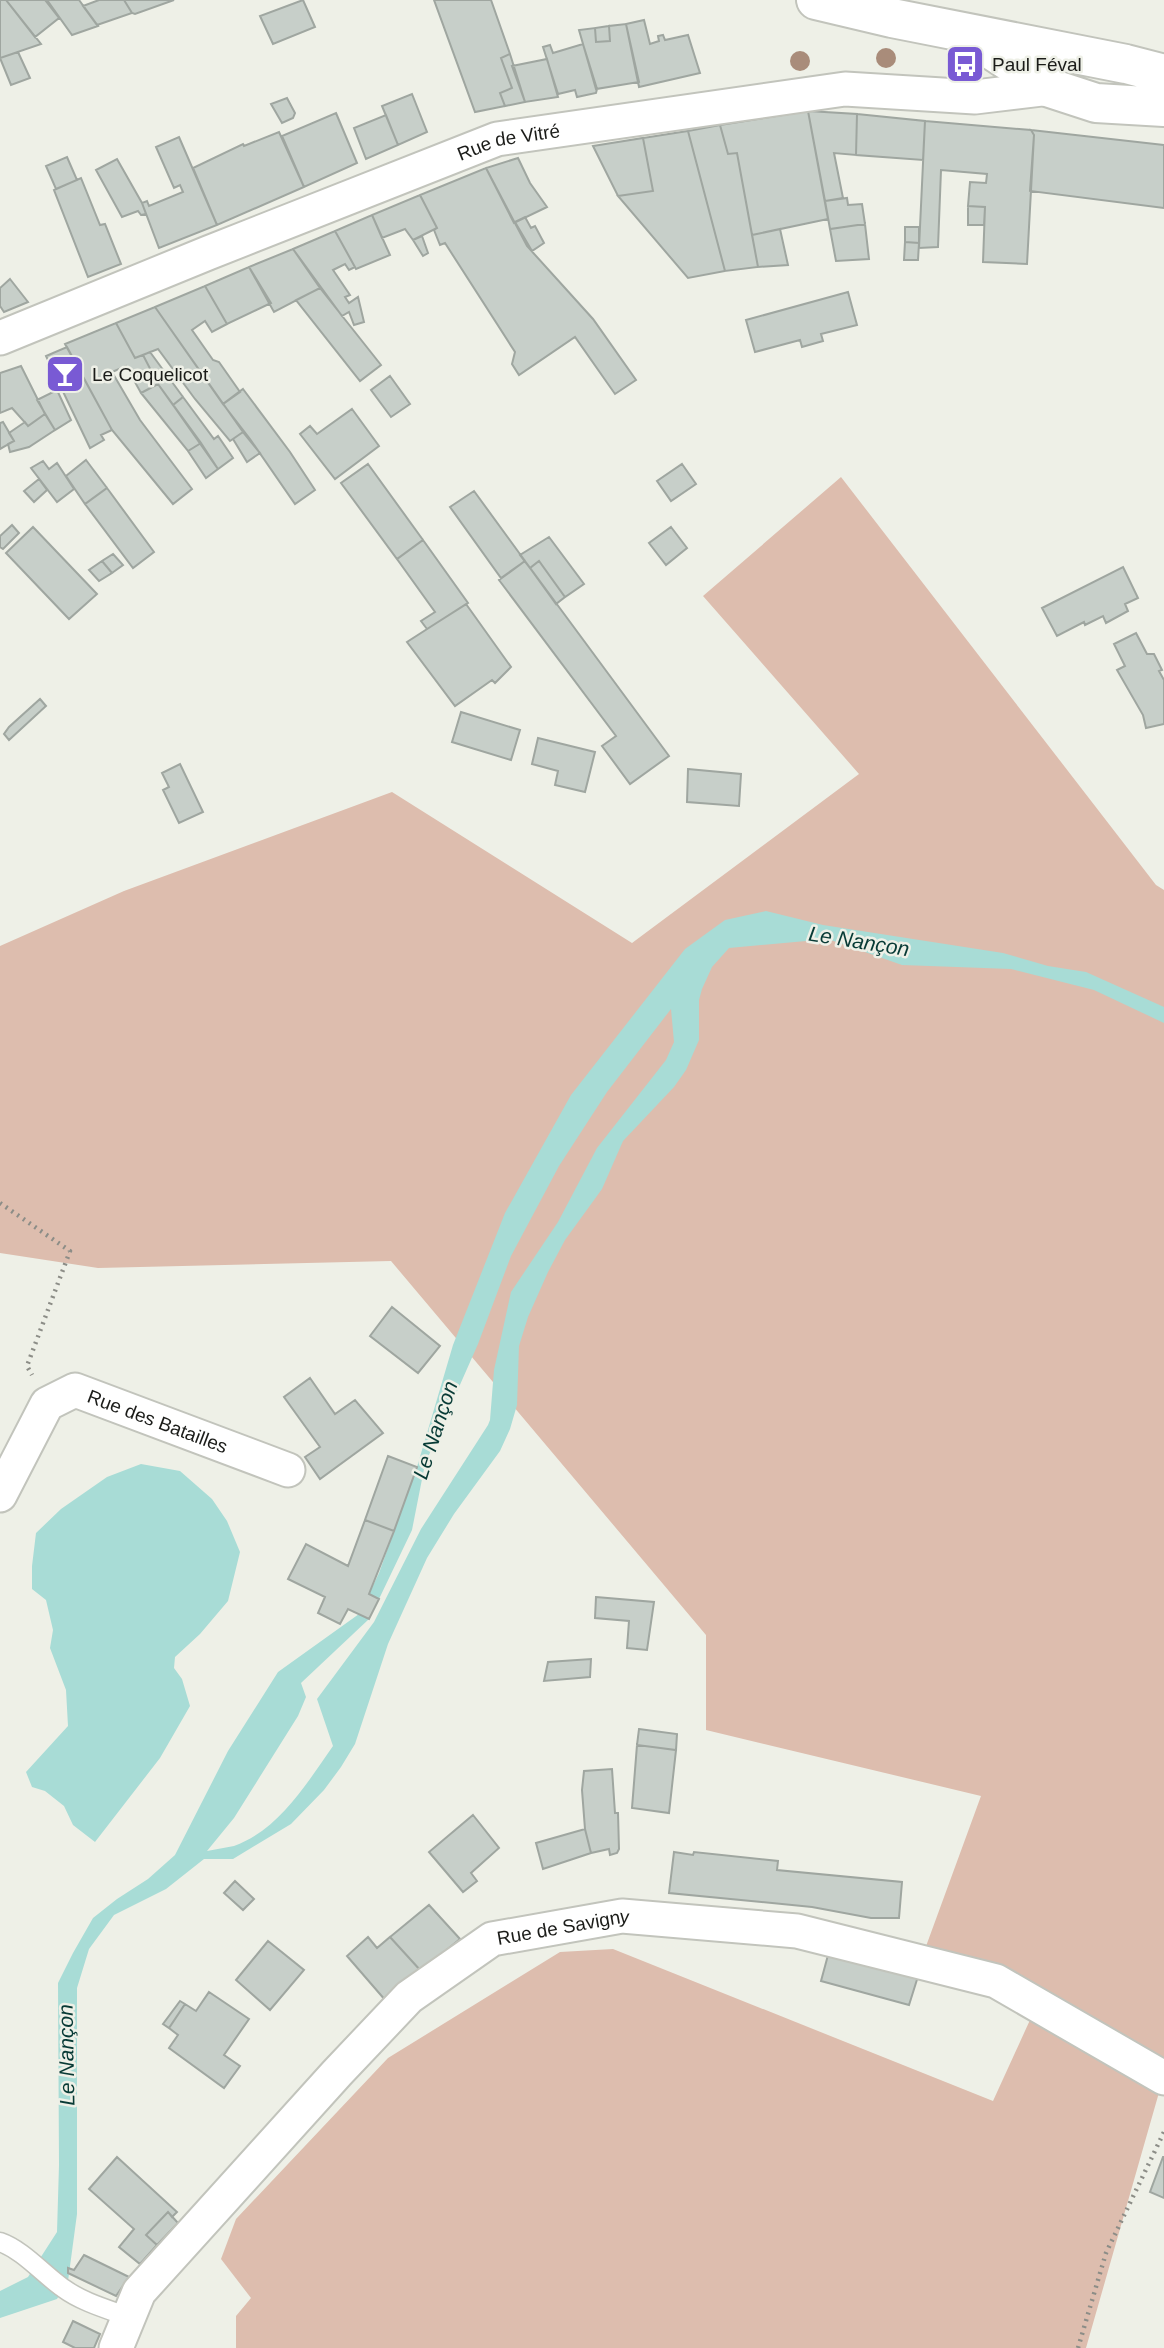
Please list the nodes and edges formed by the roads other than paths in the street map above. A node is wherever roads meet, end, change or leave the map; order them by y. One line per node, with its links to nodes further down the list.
1 (816, 0): 2 (main road)
2 (965, 32): 3 (main road); 4 (main road)
3 (1164, 74)
4 (1050, 88): 5 (main road); 6 (street, Rue de Vitré)
5 (1164, 107)
6 (0, 338)
7 (288, 1470): 8 (street, Rue des Batailles)
8 (0, 1495)
9 (1164, 2078): 11 (street, Rue de Savigny)
10 (0, 2242): 11 (lane)
11 (129, 2317): 12 (street, Rue de Savigny)
12 (116, 2348)

